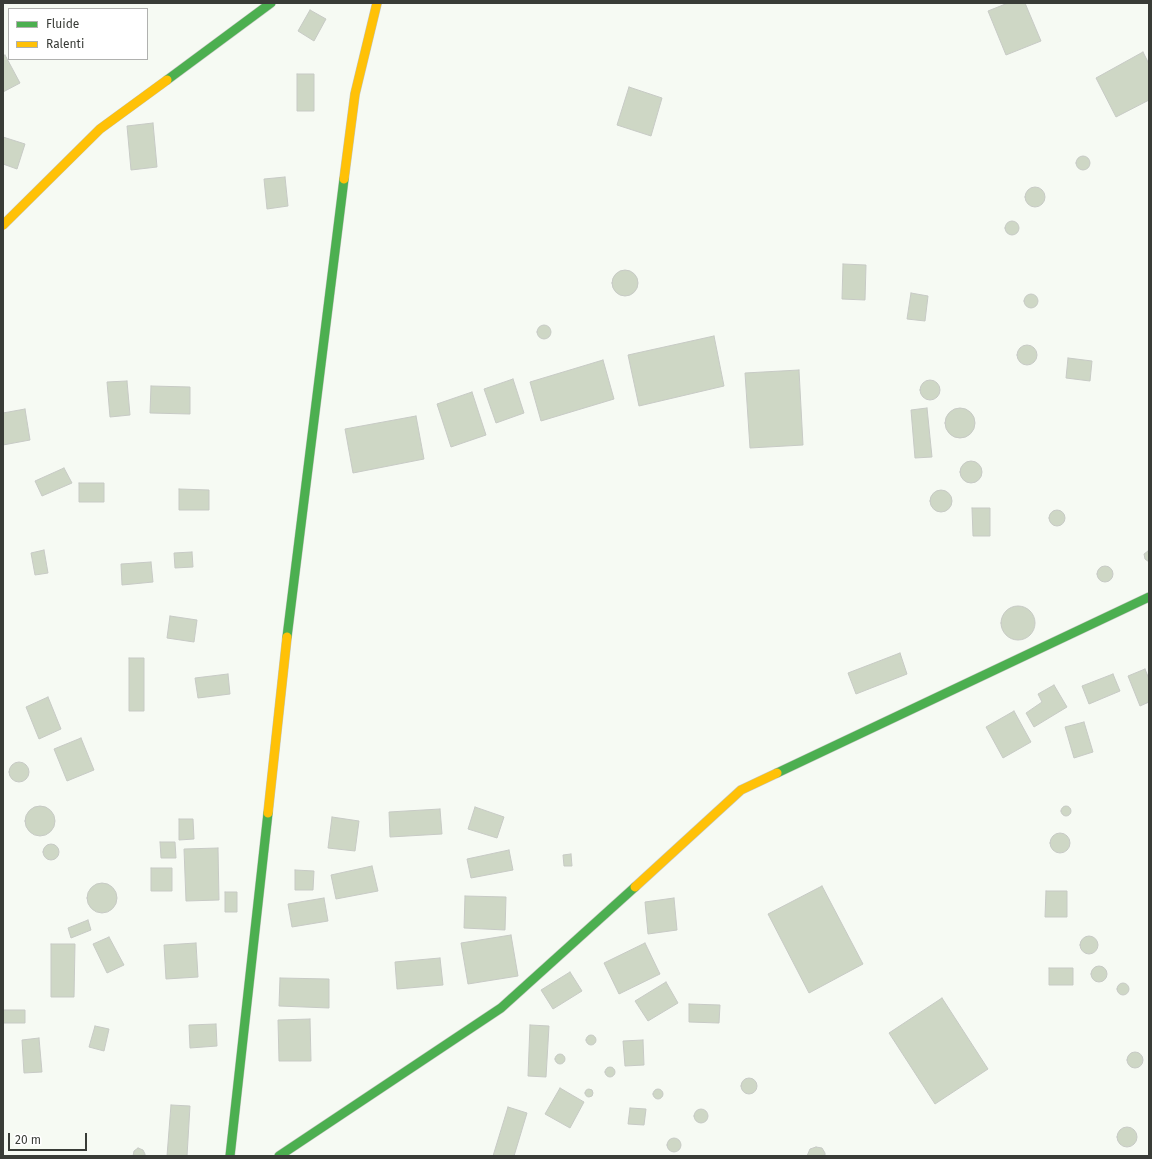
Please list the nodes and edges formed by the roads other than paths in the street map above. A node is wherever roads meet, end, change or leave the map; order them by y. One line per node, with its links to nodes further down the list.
1 (271, 3): 3 (street)
2 (377, 3): 5 (street)
3 (3, 225)
4 (1149, 597): 6 (street)
5 (230, 1156)
6 (279, 1156)

